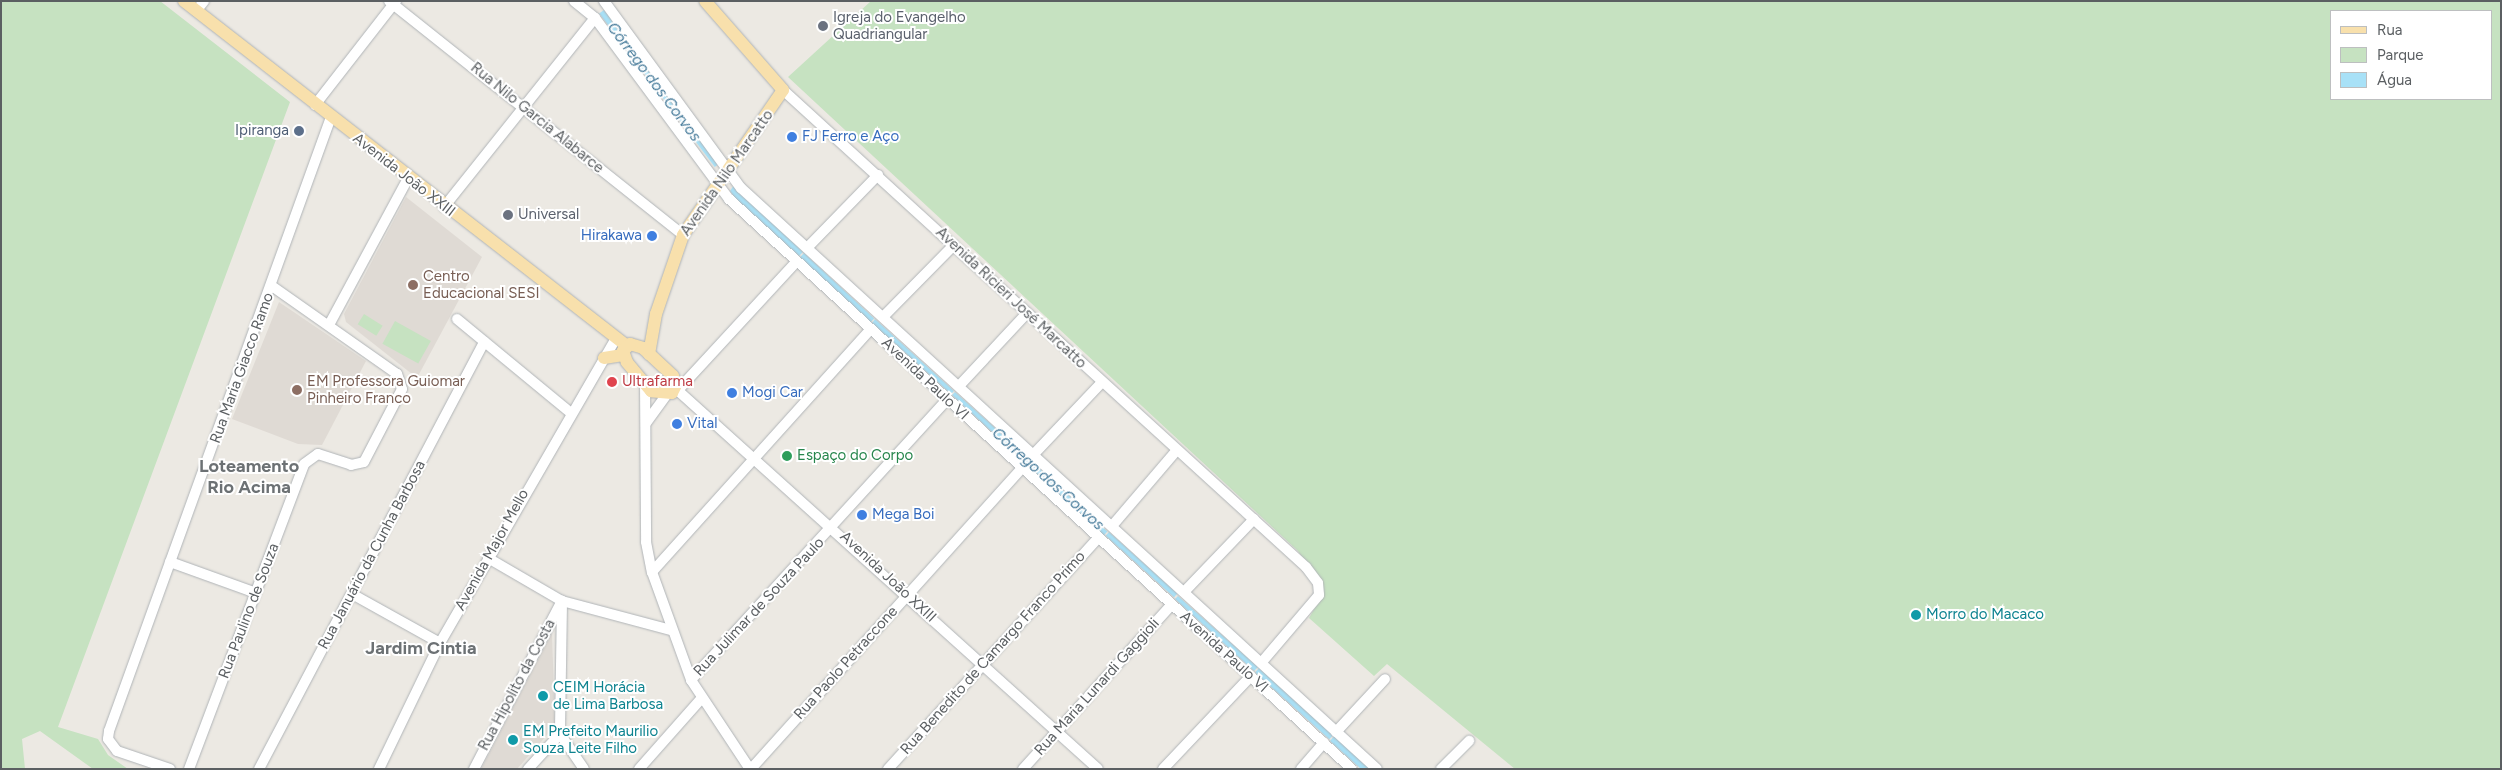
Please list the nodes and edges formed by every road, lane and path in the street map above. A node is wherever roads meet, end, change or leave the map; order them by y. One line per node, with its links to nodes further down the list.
1 (184, 1): 6 (main road, Avenida João XXIII)
2 (574, 1): 7 (street, Avenida Paulo VI)
3 (705, 1): 8 (main road, Avenida Ricieri José Marcatto)
4 (393, 2): 9 (street); 10 (street, Rua Nilo Garcia Alabarce)
5 (607, 2): 12 (street, Avenida Paulo VI)
6 (200, 6): 9 (main road, Avenida João XXIII)
7 (595, 18): 10 (street); 15 (street, Avenida Paulo VI)
8 (782, 90): 12 (main road, Avenida Nilo Marcatto); 13 (street, Avenida Ricieri José Marcatto)
9 (315, 105): 11 (main road, Avenida João XXIII)
10 (524, 106): 16 (street); 17 (street, Rua Nilo Garcia Alabarce)
11 (331, 117): 14 (main road, Avenida João XXIII); 21 (street, Rua Maria Giacco Ramo)
12 (730, 170): 15 (main road, Avenida Nilo Marcatto); 19 (street, Avenida Paulo VI)
13 (878, 175): 18 (street, Avenida Ricieri José Marcatto); 19 (street)
14 (408, 178): 16 (main road, Avenida João XXIII); 26 (street)
15 (718, 186): 17 (main road, Avenida Nilo Marcatto); 20 (street, Avenida Paulo VI)
16 (444, 207): 28 (main road, Avenida João XXIII)
17 (683, 235): 23 (main road, Avenida Nilo Marcatto)
18 (954, 246): 22 (street, Avenida Ricieri José Marcatto); 24 (street)
19 (807, 248): 24 (street, Avenida Paulo VI)
20 (796, 262): 27 (street, Avenida Paulo VI); 36 (street)
21 (272, 286): 26 (street); 49 (street, Rua Maria Giacco Ramo)
22 (1027, 313): 33 (street, Avenida Ricieri José Marcatto); 35 (street)
23 (656, 314): 30 (main road, Avenida Nilo Marcatto); 31 (main road, Avenida Nilo Marcatto)
24 (883, 318): 35 (street, Avenida Paulo VI)
25 (457, 319): 29 (street)
26 (329, 326): 52 (street, Rua Paulino de Souza)
27 (871, 329): 37 (street, Avenida Paulo VI); 42 (street)
28 (616, 338): 30 (main road, Avenida João XXIII); 32 (street, Avenida Major Mello)
29 (484, 342): 38 (street); 53 (street, Rua Januário da Cunha Barbosa)
30 (629, 348): 31 (main road, Avenida João XXIII); 32 (main road); 34 (main road, Avenida João XXIII)
31 (649, 354): 36 (main road, Avenida João XXIII)
32 (604, 358): 38 (street, Avenida Major Mello)
33 (1102, 382): 40 (street, Avenida Ricieri José Marcatto); 41 (street)
34 (645, 383): 36 (main road, Avenida João XXIII); 39 (street)
35 (959, 386): 41 (street, Avenida Paulo VI)
36 (673, 391): 39 (street); 42 (street, Avenida João XXIII)
37 (947, 400): 43 (street, Avenida Paulo VI); 46 (street, Rua Julimar de Souza Paulo)
38 (571, 413): 48 (street, Avenida Major Mello)
39 (646, 424): 50 (street)
40 (1176, 451): 44 (street, Avenida Ricieri José Marcatto); 45 (street)
41 (1034, 454): 45 (street, Avenida Paulo VI)
42 (755, 458): 46 (street, Avenida João XXIII); 50 (street)
43 (1022, 468): 47 (street, Avenida Paulo VI); 54 (street, Rua Paolo Petraccone)
44 (1254, 519): 51 (street); 59 (street, Avenida Ricieri José Marcatto)
45 (1112, 526): 51 (street, Avenida Paulo VI)
46 (834, 527): 54 (street, Avenida João XXIII); 63 (street, Rua Julimar de Souza Paulo)
47 (1098, 538): 56 (street, Avenida Paulo VI); 60 (street, Rua Benedito de Camargo Franco Primo)
48 (488, 558): 55 (street); 58 (street, Avenida Major Mello)
49 (170, 562): 52 (street); 71 (street, Rua Maria Giacco Ramo)
50 (652, 572): 57 (street)
51 (1184, 592): 59 (street, Avenida Paulo VI)
52 (256, 593): 70 (street, Rua Paulino de Souza)
53 (352, 594): 58 (street); 73 (street, Rua Januário da Cunha Barbosa)
54 (906, 594): 60 (street, Avenida João XXIII); 79 (street, Rua Paolo Petraccone)
55 (562, 601): 57 (street); 67 (street); 75 (street, Rua Hipolito da Costa)
56 (1172, 605): 61 (street, Avenida Paulo VI); 65 (street, Rua Maria Lunardi Gaggioli)
57 (671, 630): 63 (street)
58 (440, 643): 74 (street, Avenida Major Mello)
59 (1262, 662): 66 (street, Avenida Paulo VI)
60 (982, 664): 65 (street, Avenida João XXIII); 80 (street, Rua Benedito de Camargo Franco Primo)
61 (1251, 676): 69 (street, Avenida Paulo VI); 83 (street)
62 (1385, 678): 66 (street)
63 (691, 680): 64 (street)
64 (701, 698): 78 (street); 79 (street)
65 (1058, 732): 81 (street, Rua Maria Lunardi Gaggioli); 82 (street, Avenida João XXIII)
66 (1336, 732): 86 (street, Avenida Paulo VI)
67 (560, 734): 76 (street); 77 (street)
68 (1469, 741): 87 (street)
69 (1324, 744): 84 (street); 85 (street, Avenida Paulo VI)
70 (191, 764): 72 (street)
71 (170, 769)
72 (177, 769)
73 (260, 769)
74 (379, 769)
75 (474, 769)
76 (528, 769)
77 (584, 769)
78 (639, 769)
79 (751, 769)
80 (888, 769)
81 (1023, 769)
82 (1098, 769)
83 (1164, 769)
84 (1301, 769)
85 (1352, 769)
86 (1377, 769)
87 (1441, 769)

